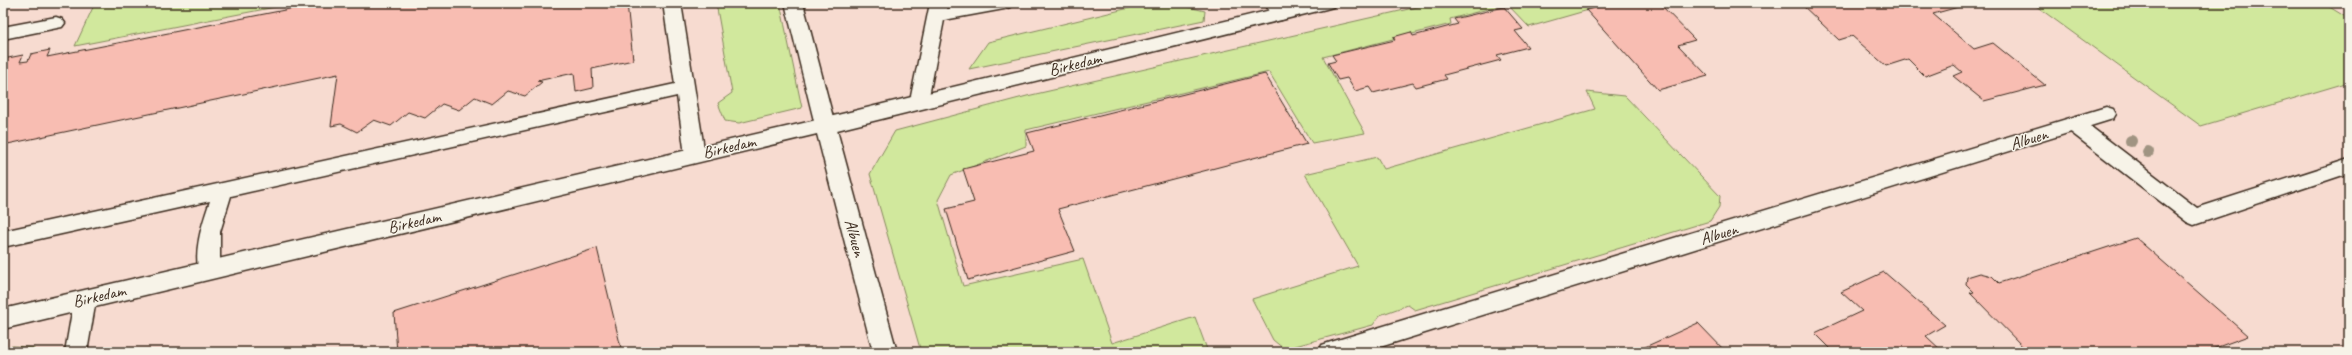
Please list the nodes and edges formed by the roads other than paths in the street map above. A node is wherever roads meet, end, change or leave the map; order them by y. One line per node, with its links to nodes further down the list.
1 (672, 3): 9 (lane)
2 (794, 3): 12 (lane)
3 (1004, 3): 6 (lane)
4 (1326, 3): 5 (street, Birkedam)
5 (1277, 8): 10 (street, Birkedam)
6 (938, 9): 10 (lane)
7 (56, 23): 8 (lane)
8 (3, 33)
9 (684, 88): 14 (lane); 16 (lane)
10 (920, 101): 12 (street, Birkedam)
11 (2106, 114): 13 (street, Albuen)
12 (825, 125): 14 (street, Birkedam); 22 (street, Albuen)
13 (2075, 125): 15 (lane); 23 (street, Albuen)
14 (695, 155): 18 (street, Birkedam)
15 (2349, 166)
16 (224, 190): 17 (lane); 18 (lane)
17 (3, 239)
18 (209, 270): 19 (street, Birkedam)
19 (85, 300): 20 (street, Birkedam); 21 (lane)
20 (3, 319)
21 (76, 352)
22 (885, 352)
23 (1331, 352)

